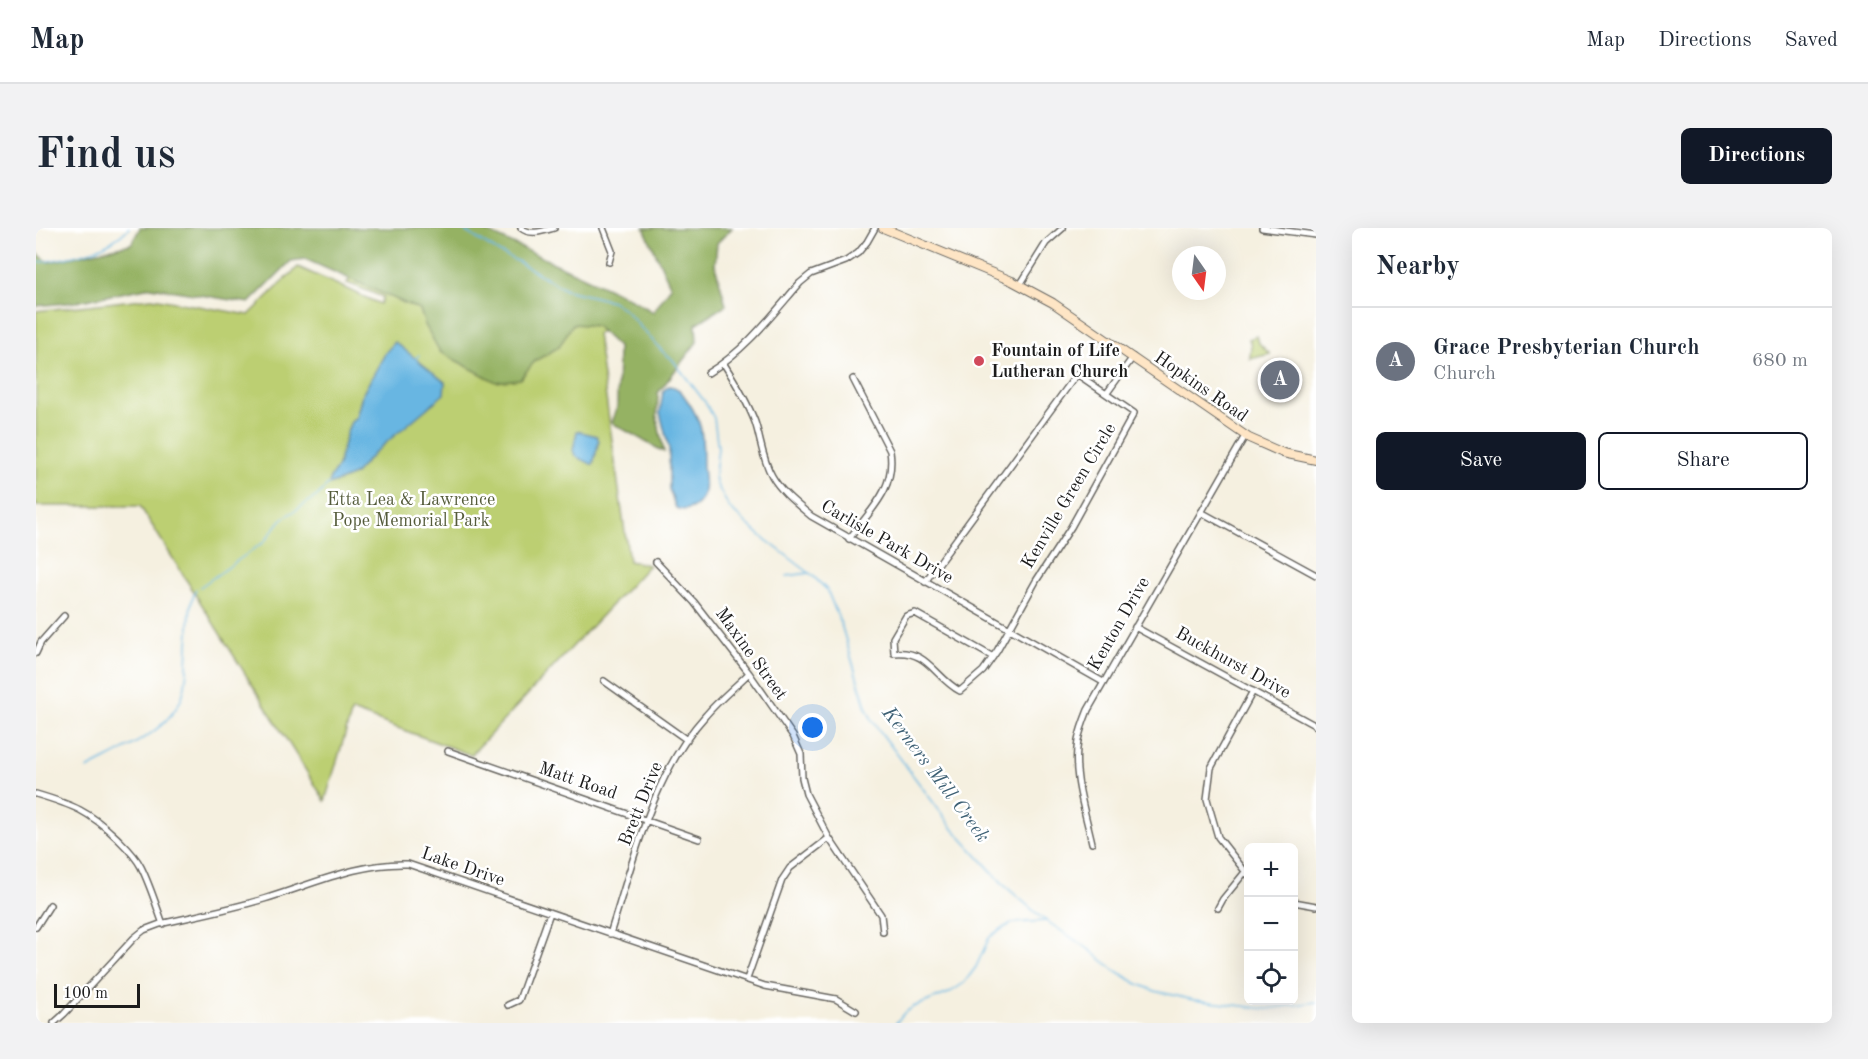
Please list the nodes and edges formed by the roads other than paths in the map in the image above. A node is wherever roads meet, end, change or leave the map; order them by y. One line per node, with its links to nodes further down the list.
1 (521, 228): 2 (street)
2 (554, 228)
3 (603, 228): 9 (street)
4 (875, 228): 12 (street)
5 (883, 228): 10 (main road, Hopkins Road)
6 (1064, 228): 10 (street)
7 (1262, 228): 8 (street)
8 (1316, 235)
9 (609, 262)
10 (1020, 285): 11 (main road, Hopkins Road)
11 (1133, 357): 15 (street); 16 (main road, Hopkins Road)
12 (724, 364): 13 (street); 19 (street, Carlisle Park Drive)
13 (708, 373)
14 (853, 379): 19 (street)
15 (1107, 393): 22 (street, Kenville Green Circle); 25 (street, Kenville Green Circle)
16 (1245, 436): 17 (main road, Hopkins Road); 18 (street, Kenton Drive)
17 (1316, 460)
18 (1201, 512): 21 (street); 24 (street, Kenton Drive)
19 (849, 539): 22 (street, Carlisle Park Drive)
20 (656, 562): 28 (street, Maxine Street)
21 (1316, 574)
22 (925, 582): 25 (street, Carlisle Park Drive)
23 (64, 616): 26 (street)
24 (1135, 627): 30 (street, Kenton Drive); 31 (street, Buckhurst Drive)
25 (1009, 629): 27 (street); 30 (street, Carlisle Park Drive)
26 (36, 653)
27 (993, 657): 27 (street)
28 (749, 673): 33 (street, Brett Drive); 37 (street, Maxine Street)
29 (604, 681): 33 (street)
30 (1103, 682): 39 (street, Kenton Drive)
31 (1253, 691): 32 (street, Buckhurst Drive); 40 (street)
32 (1316, 726)
33 (687, 740): 36 (street, Brett Drive)
34 (448, 751): 36 (street, Matt Road)
35 (36, 794): 47 (street)
36 (647, 821): 38 (street, Matt Road); 50 (street, Brett Drive)
37 (829, 838): 49 (street, Maxine Street); 51 (street)
38 (699, 839)
39 (1092, 843)
40 (1244, 869)
41 (1244, 876): 45 (street)
42 (1298, 903): 44 (street)
43 (50, 904): 48 (street)
44 (1316, 906)
45 (1218, 908)
46 (550, 913): 47 (street, Lake Drive); 50 (street, Lake Drive); 52 (street)
47 (163, 924): 54 (street, Lake Drive)
48 (36, 927)
49 (883, 932)
50 (610, 934): 51 (street, Lake Drive)
51 (747, 979): 53 (street, Lake Drive)
52 (508, 1005)
53 (856, 1011)
54 (54, 1023)

